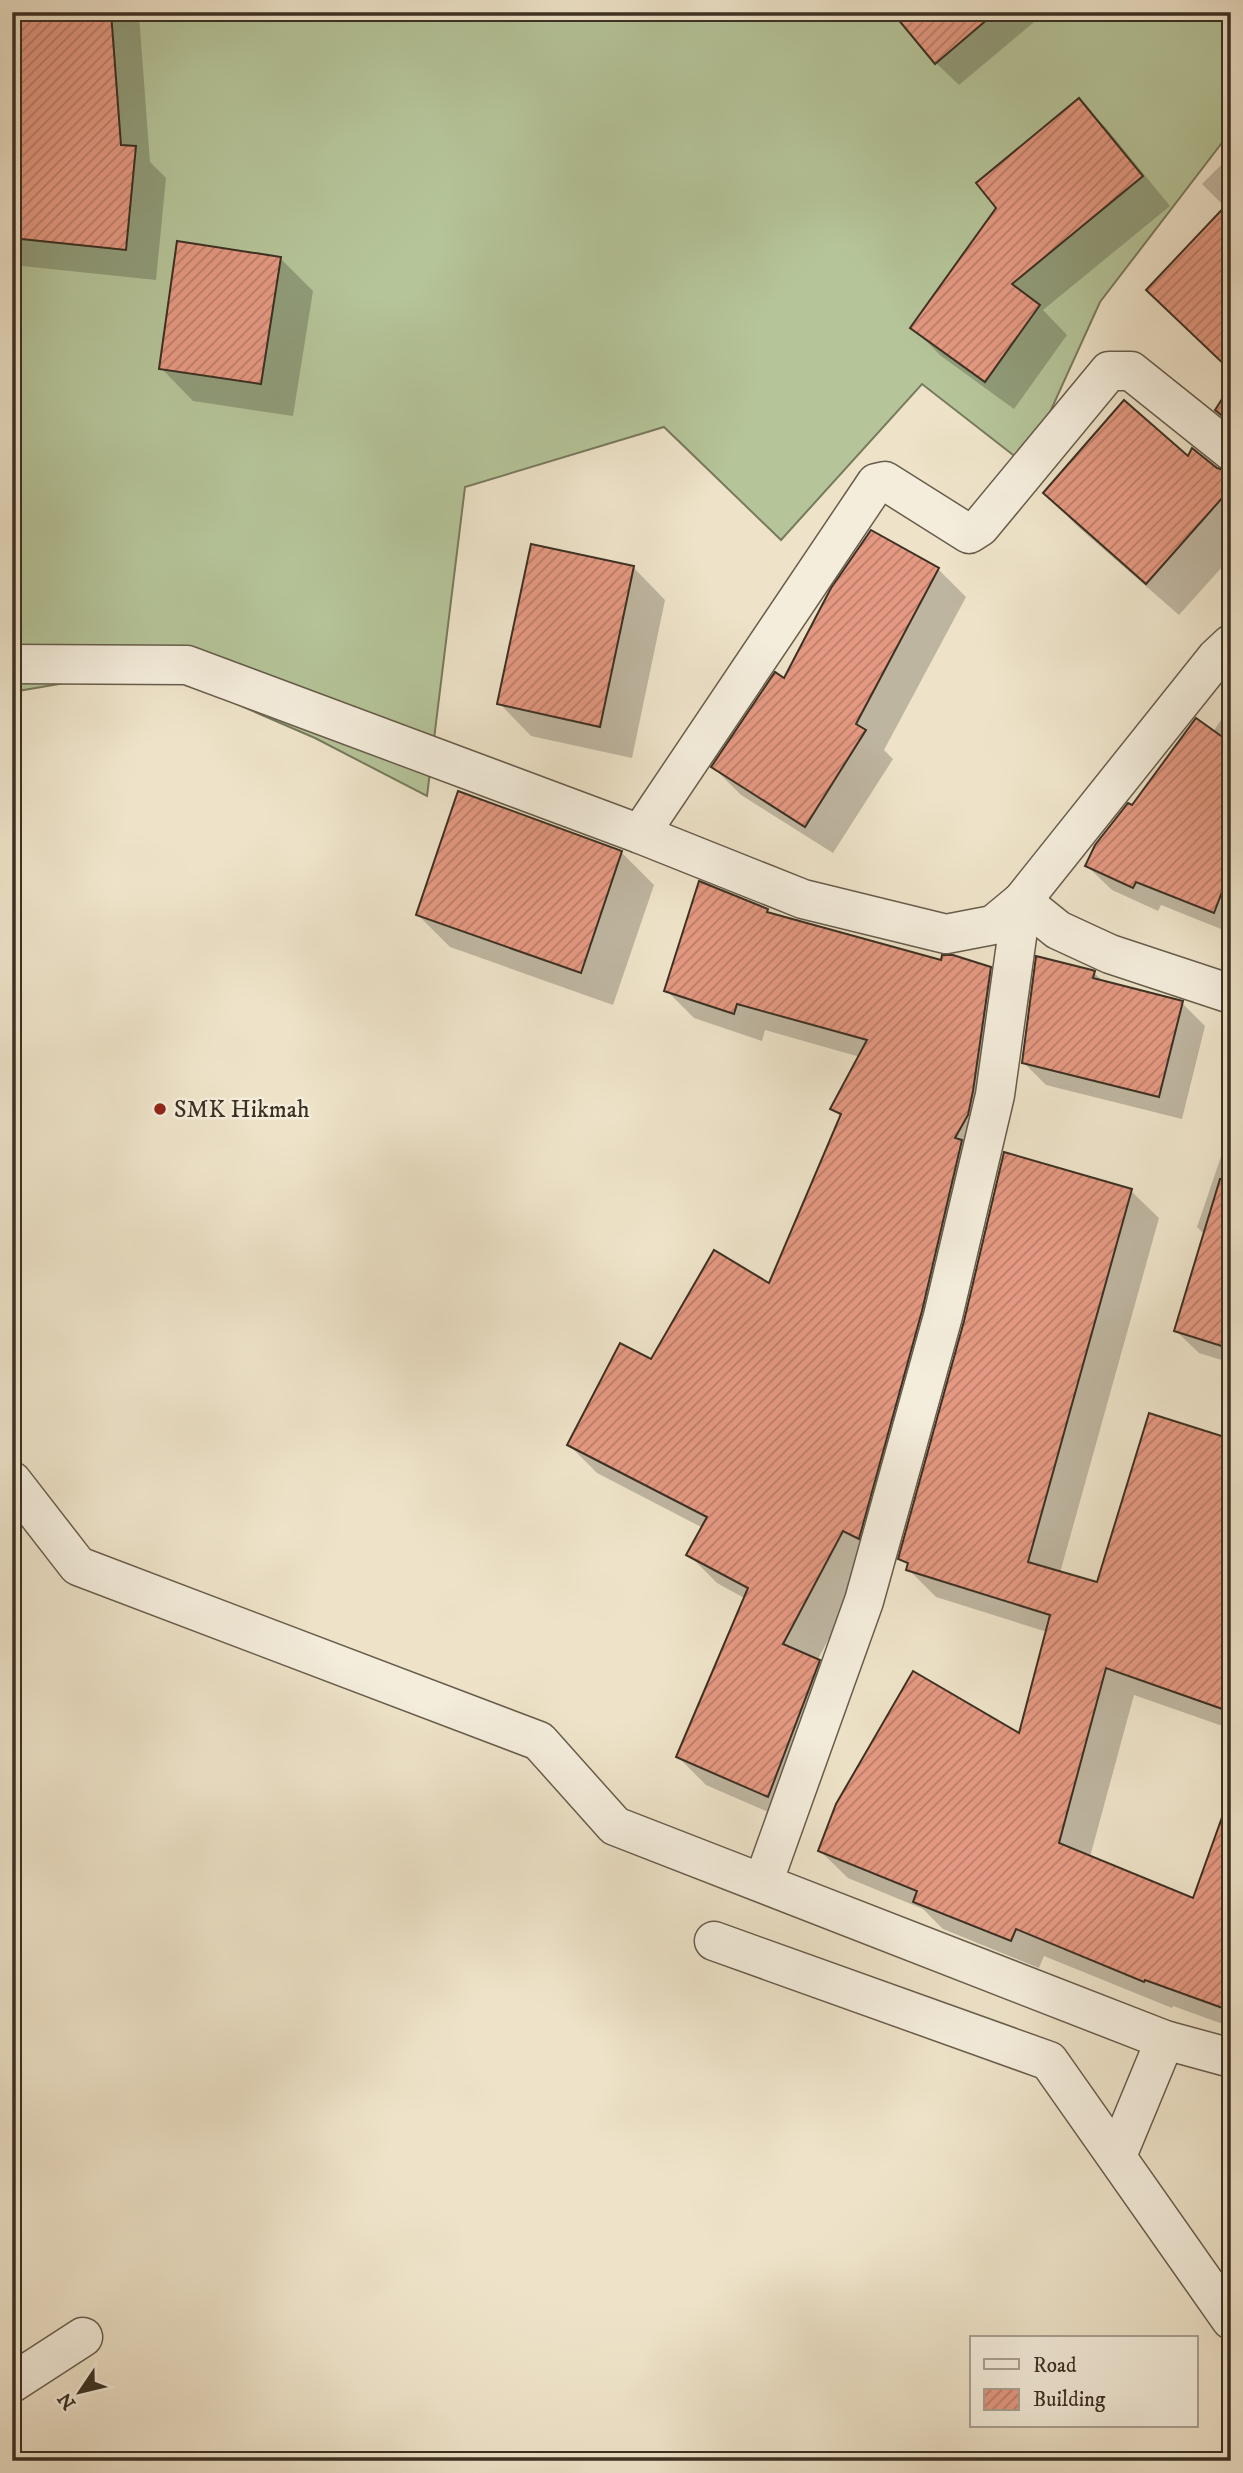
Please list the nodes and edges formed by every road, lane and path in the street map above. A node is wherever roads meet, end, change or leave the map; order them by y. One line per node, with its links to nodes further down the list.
1 (1231, 451): 4 (street)
2 (1231, 644): 5 (street)
3 (12, 664): 4 (street)
4 (640, 834): 5 (street)
5 (1022, 901): 6 (street); 8 (street)
6 (1231, 994)
7 (12, 1481): 8 (street)
8 (762, 1883): 10 (street)
9 (714, 1941): 12 (street)
10 (1165, 2040): 11 (street); 12 (street)
11 (1231, 2058)
12 (1117, 2156): 13 (street)
13 (1231, 2320)
14 (83, 2337): 15 (street)
15 (12, 2383)

